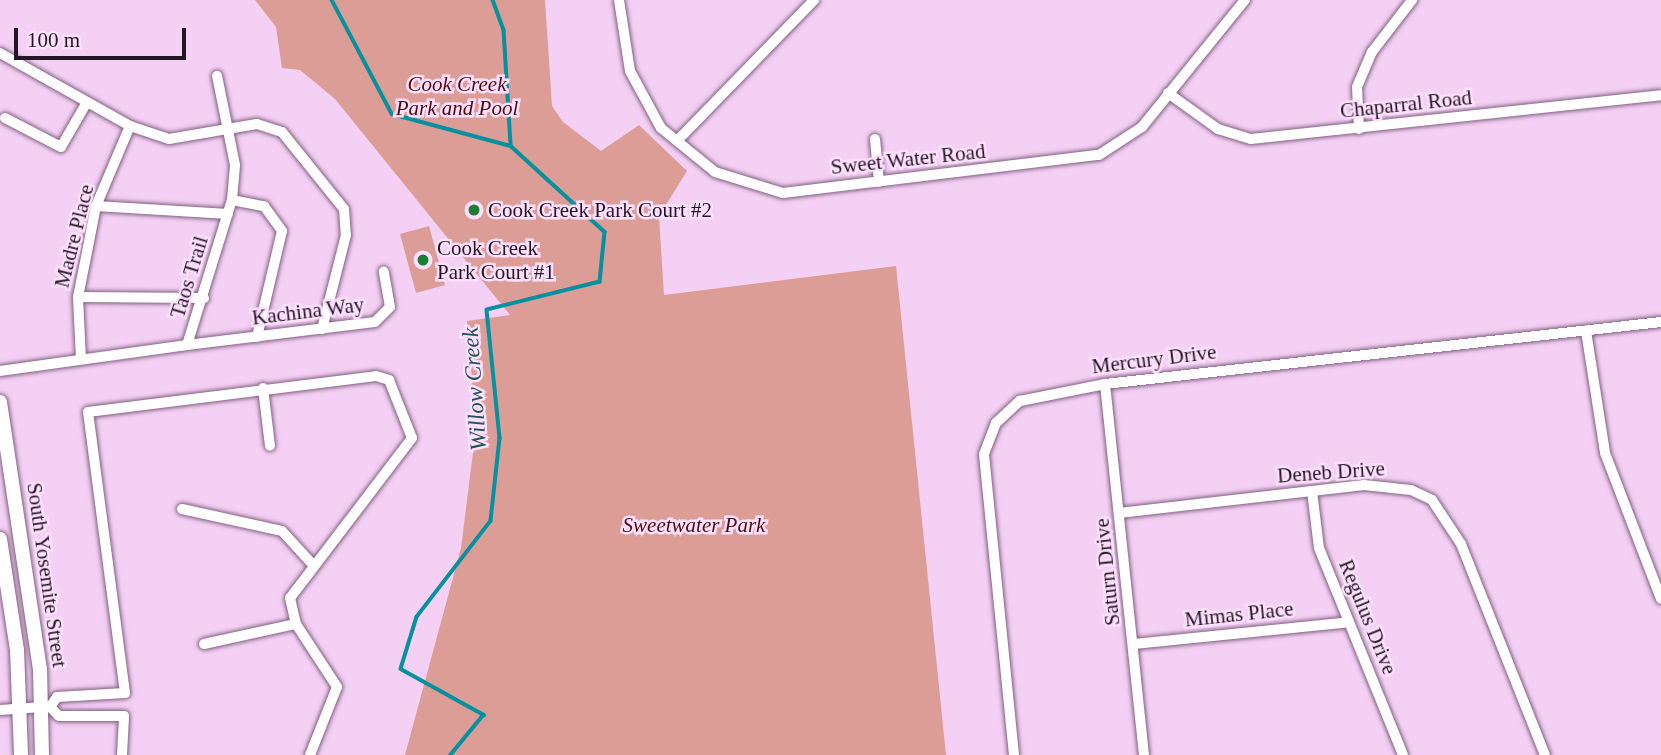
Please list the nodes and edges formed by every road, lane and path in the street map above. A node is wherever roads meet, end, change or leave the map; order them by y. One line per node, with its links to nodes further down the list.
1 (619, 0): 15 (street, Sweet Water Road)
2 (814, 0): 15 (street)
3 (1245, 0): 7 (street, Sweet Water Road)
4 (1412, 0): 12 (street)
5 (0, 53): 9 (street)
6 (217, 76): 13 (street, Taos Trail)
7 (1168, 93): 12 (street, Chaparral Road); 16 (street, Sweet Water Road)
8 (1661, 95): 12 (street, Chaparral Road)
9 (87, 102): 10 (street); 11 (street)
10 (5, 118)
11 (130, 126): 13 (street); 18 (street, Madre Place)
12 (1359, 129)
13 (231, 130): 17 (street, Taos Trail); 24 (street)
14 (875, 139): 16 (street)
15 (677, 141): 16 (street, Sweet Water Road)
16 (879, 182)
17 (232, 200): 19 (street, Taos Trail); 26 (street)
18 (96, 206): 19 (street); 21 (street, Madre Place)
19 (228, 214): 22 (street, Taos Trail)
20 (384, 272): 24 (street, Kachina Way)
21 (78, 298): 22 (street); 28 (street, Madre Place)
22 (204, 298): 27 (street, Taos Trail)
23 (1661, 322): 25 (street, Mercury Drive)
24 (322, 329): 26 (street, Kachina Way)
25 (1587, 331): 30 (street, Mercury Drive); 39 (street)
26 (257, 337): 27 (street, Kachina Way)
27 (187, 345): 28 (street, Taos Trail)
28 (81, 359): 29 (street, Taos Trail)
29 (0, 371)
30 (1105, 384): 36 (street, Saturn Drive); 52 (street, Mercury Drive)
31 (263, 388): 33 (street); 38 (street); 50 (street)
32 (0, 402): 44 (main road, South Yosemite Street)
33 (270, 446)
34 (1312, 491): 36 (street, Deneb Drive); 40 (street, Regulus Drive); 54 (street, Deneb Drive)
35 (182, 509): 38 (street)
36 (1119, 513): 43 (street, Saturn Drive)
37 (0, 539): 45 (main road, South Yosemite Street)
38 (314, 566): 41 (street)
39 (1661, 599)
40 (1349, 622): 43 (street, Mimas Place); 47 (street, Regulus Drive)
41 (296, 624): 42 (street); 51 (street)
42 (204, 644)
43 (1134, 644): 53 (street, Saturn Drive)
44 (42, 707): 45 (street); 49 (main road, South Yosemite Street)
45 (21, 708): 46 (street); 48 (main road, South Yosemite Street)
46 (0, 710)
47 (1400, 754)
48 (21, 755)
49 (42, 755)
50 (122, 755)
51 (310, 755)
52 (1014, 755)
53 (1144, 755)
54 (1545, 755)

